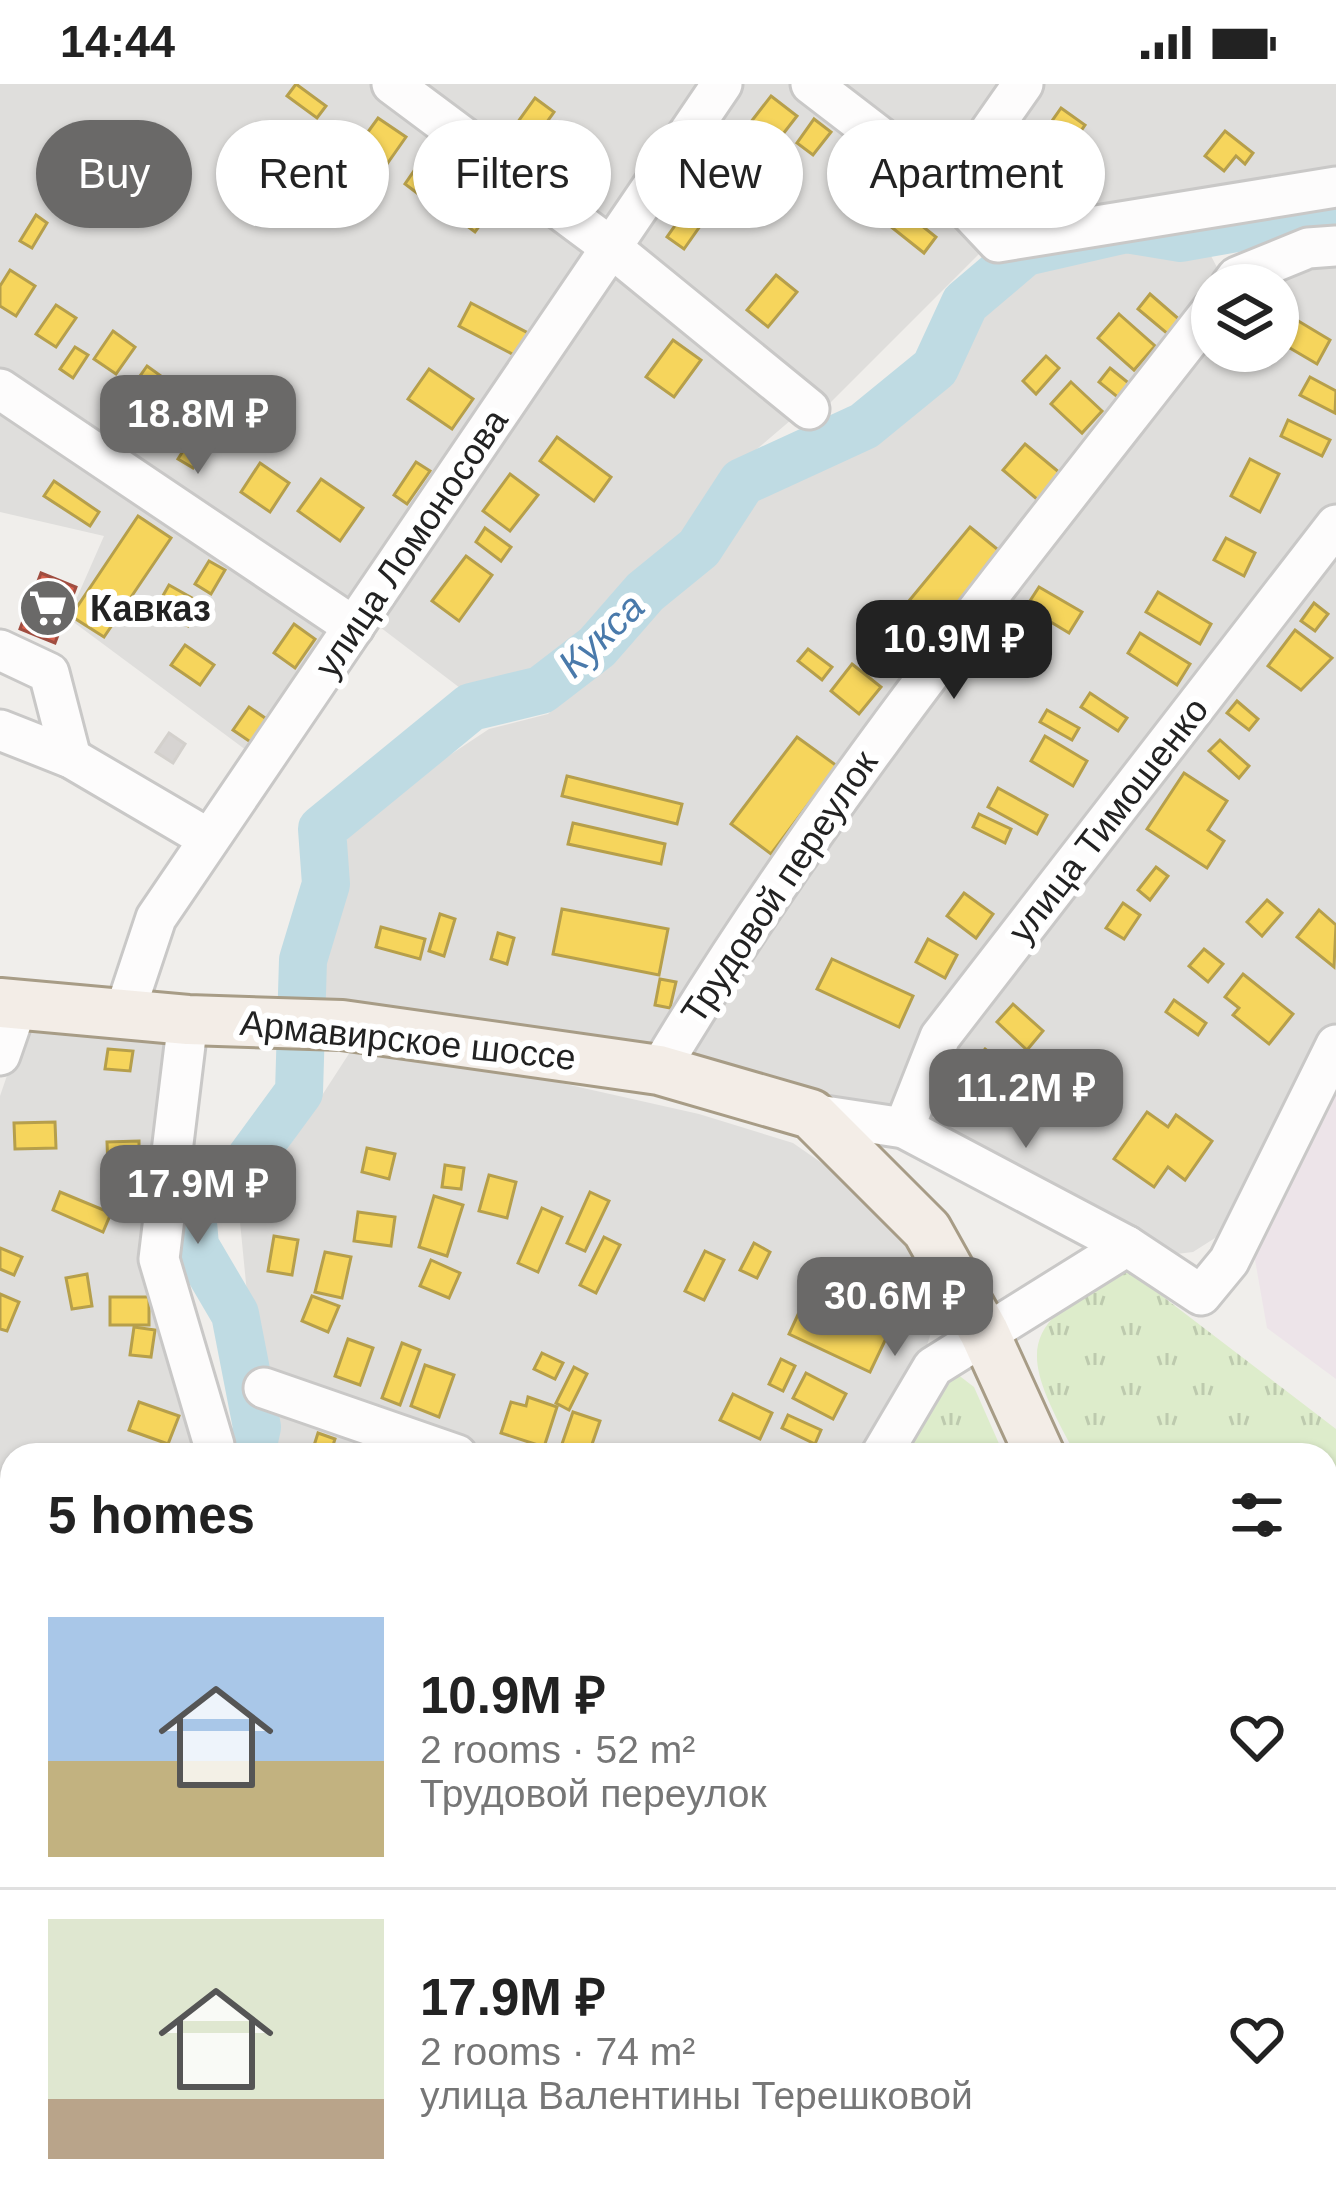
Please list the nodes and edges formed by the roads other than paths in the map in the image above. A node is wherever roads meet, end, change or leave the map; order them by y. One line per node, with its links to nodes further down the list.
1 (392, 84): 12 (street)
2 (722, 84): 12 (street, улица Ломоносова)
3 (811, 84): 5 (street)
4 (1023, 84): 6 (street)
5 (858, 120)
6 (998, 120)
7 (1336, 188): 8 (street)
8 (1105, 225)
9 (985, 228): 10 (street)
10 (1086, 228)
11 (1336, 246): 13 (street)
12 (613, 249): 16 (street); 18 (street, улица Ломоносова)
13 (1272, 264)
14 (1191, 337): 28 (street, Трудовой переулок)
15 (0, 389): 18 (street)
16 (809, 409)
17 (1336, 525): 30 (street, улица Тимошенко)
18 (354, 627): 22 (street, улица Ломоносова)
19 (0, 650): 21 (street)
20 (0, 730): 21 (street)
21 (71, 758): 22 (street)
22 (209, 839): 24 (street, улица Ломоносова)
23 (9, 1004): 24 (main road, Армавирское шоссе); 27 (street)
24 (124, 1014): 25 (main road, Армавирское шоссе)
25 (188, 1020): 28 (main road, Армавирское шоссе); 34 (street)
26 (1336, 1045): 31 (street, Армавирское шоссе)
27 (0, 1055)
28 (659, 1070): 29 (main road, Армавирское шоссе)
29 (811, 1114): 30 (street, Армавирское шоссе); 32 (main road, Армавирское шоссе)
30 (904, 1128): 31 (street, Армавирское шоссе)
31 (1126, 1246): 32 (street)
32 (984, 1332): 36 (street); 37 (main road, Армавирское шоссе)
33 (264, 1388): 35 (street)
34 (213, 1443)
35 (422, 1443)
36 (888, 1443)
37 (1035, 1443)

